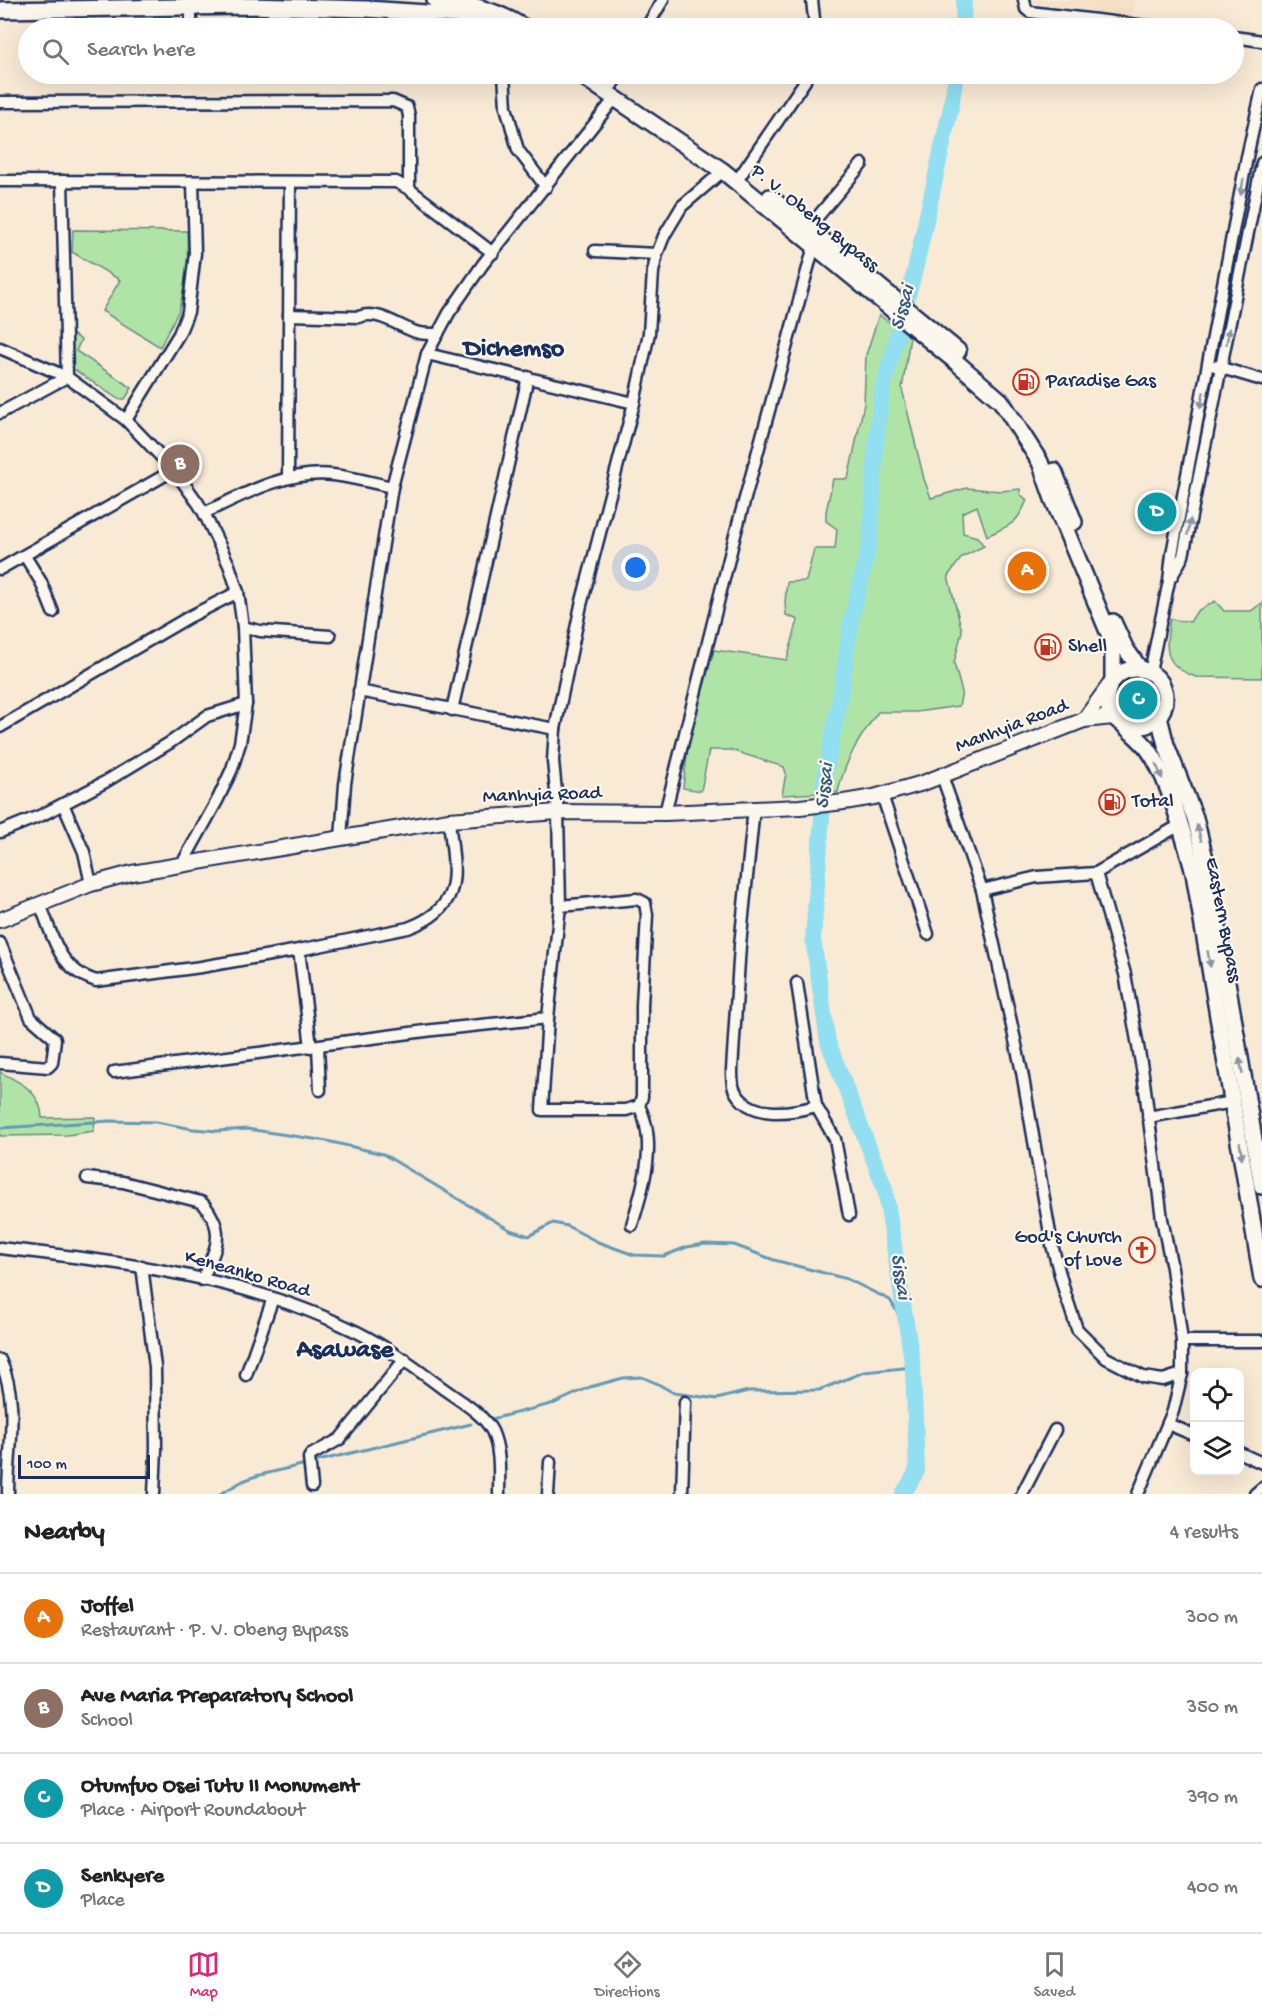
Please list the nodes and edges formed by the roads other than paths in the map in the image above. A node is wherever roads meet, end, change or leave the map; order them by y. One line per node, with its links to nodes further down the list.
1 (0, 0): 2 (highway)
2 (21, 0)
3 (435, 0): 7 (highway)
4 (663, 0): 13 (street)
5 (812, 0): 14 (street)
6 (1024, 0): 15 (street)
7 (490, 5): 12 (highway)
8 (191, 8): 9 (highway); 10 (street); 11 (highway)
9 (0, 9)
10 (191, 18)
11 (471, 18)
12 (509, 18)
13 (652, 18)
14 (815, 18)
15 (1080, 18)
16 (1244, 39): 17 (street)
17 (1262, 41)
18 (505, 84): 31 (street)
19 (803, 84): 26 (street)
20 (615, 86): 25 (highway, P. V. Obeng Bypass); 26 (highway, P. V. Obeng Bypass); 31 (street)
21 (1262, 89): 43 (street, one-way to 43)
22 (0, 102): 32 (street)
23 (1262, 163): 44 (street, one-way to 23)
24 (862, 164): 33 (street)
25 (723, 171): 26 (highway, P. V. Obeng Bypass); 37 (street)
26 (739, 178): 33 (highway, P. V. Obeng Bypass); 34 (highway, P. V. Obeng Bypass)
27 (0, 181): 28 (street)
28 (62, 181): 29 (street); 45 (street)
29 (193, 182): 30 (street); 50 (street)
30 (290, 182): 32 (street); 39 (street)
31 (546, 187): 36 (street)
32 (409, 189): 36 (street)
33 (809, 227): 38 (highway, P. V. Obeng Bypass)
34 (814, 246): 38 (highway, P. V. Obeng Bypass); 77 (street)
35 (595, 251): 37 (street)
36 (493, 253): 40 (street)
37 (657, 254): 48 (street)
38 (902, 312): 62 (highway, P. V. Obeng Bypass); 63 (highway, P. V. Obeng Bypass)
39 (289, 315): 40 (street); 52 (street)
40 (438, 334): 42 (street)
41 (0, 348): 45 (street)
42 (428, 354): 46 (street); 53 (street)
43 (1209, 364): 44 (street); 57 (street, one-way to 57)
44 (1221, 368): 47 (street); 57 (street, one-way to 44)
45 (67, 377): 49 (street); 50 (street)
46 (528, 378): 48 (street); 66 (street)
47 (1262, 380)
48 (634, 402): 71 (street)
49 (0, 413)
50 (126, 420): 51 (street)
51 (174, 470): 54 (street); 55 (street)
52 (288, 478): 53 (street); 54 (street)
53 (392, 487): 64 (street)
54 (204, 513): 58 (street)
55 (24, 556): 56 (street); 59 (street)
56 (0, 569)
57 (1169, 581): 62 (street)
58 (238, 592): 60 (street); 70 (street)
59 (53, 612)
60 (243, 627): 61 (street); 65 (street)
61 (330, 636)
62 (1145, 670): 63 (highway); 67 (highway)
63 (1111, 683): 68 (main road); 69 (highway)
64 (359, 691): 66 (street); 81 (street)
65 (246, 704): 74 (street); 82 (street)
66 (452, 710): 71 (street)
67 (1159, 717): 69 (highway); 103 (highway, Eastern Bypass, one-way to 67)
68 (1084, 720): 69 (main road, Manhyia Road); 72 (main road, Manhyia Road)
69 (1118, 721): 79 (highway, Eastern Bypass, one-way to 79)
70 (0, 727)
71 (555, 729): 76 (street)
72 (942, 776): 73 (main road, Manhyia Road); 85 (street)
73 (882, 795): 75 (main road, Manhyia Road); 89 (street)
74 (63, 804): 80 (street); 84 (street)
75 (754, 808): 77 (main road, Manhyia Road); 99 (street)
76 (558, 812): 77 (main road, Manhyia Road); 78 (main road, Manhyia Road); 87 (street)
77 (665, 813)
78 (449, 820): 81 (main road, Manhyia Road); 91 (street)
79 (1180, 825): 83 (street); 98 (highway, Eastern Bypass, one-way to 98)
80 (0, 832)
81 (341, 838): 82 (main road, Manhyia Road)
82 (181, 866): 84 (main road, Manhyia Road)
83 (1096, 873): 85 (street); 101 (street)
84 (92, 884): 86 (main road, Manhyia Road)
85 (982, 890): 116 (street)
86 (40, 904): 88 (main road, Manhyia Road); 91 (street)
87 (560, 906): 93 (street); 100 (street)
88 (0, 920)
89 (928, 934)
90 (0, 943): 95 (street)
91 (299, 950): 94 (street)
92 (797, 983): 99 (street)
93 (548, 1018): 94 (street); 100 (street)
94 (315, 1047): 96 (street); 97 (street)
95 (0, 1063)
96 (114, 1072)
97 (320, 1089)
98 (1233, 1102): 101 (street); 109 (highway, Eastern Bypass, one-way to 109)
99 (816, 1106): 104 (street)
100 (639, 1107): 105 (street)
101 (1148, 1117): 111 (street)
102 (87, 1178): 108 (street)
103 (1262, 1186)
104 (849, 1215)
105 (632, 1225)
106 (0, 1248): 107 (street, Keneanko Road)
107 (141, 1266): 108 (street, Keneanko Road); 127 (street)
108 (202, 1280): 110 (street, Keneanko Road)
109 (1262, 1280)
110 (273, 1298): 113 (street, Keneanko Road); 115 (street)
111 (1182, 1341): 112 (street); 116 (street)
112 (1262, 1341)
113 (405, 1359): 124 (street); 128 (street, Keneanko Road)
114 (0, 1360): 125 (street)
115 (246, 1375)
116 (1181, 1378): 118 (street)
117 (685, 1402): 130 (street)
118 (1168, 1424): 120 (street); 132 (street)
119 (1055, 1430): 131 (street)
120 (1190, 1433)
121 (1244, 1455): 123 (street)
122 (550, 1462): 129 (street)
123 (1262, 1463)
124 (312, 1486)
125 (5, 1487)
126 (1262, 1488): 133 (street)
127 (154, 1494)
128 (499, 1494)
129 (548, 1494)
130 (682, 1494)
131 (1022, 1494)
132 (1138, 1494)
133 (1256, 1494)

